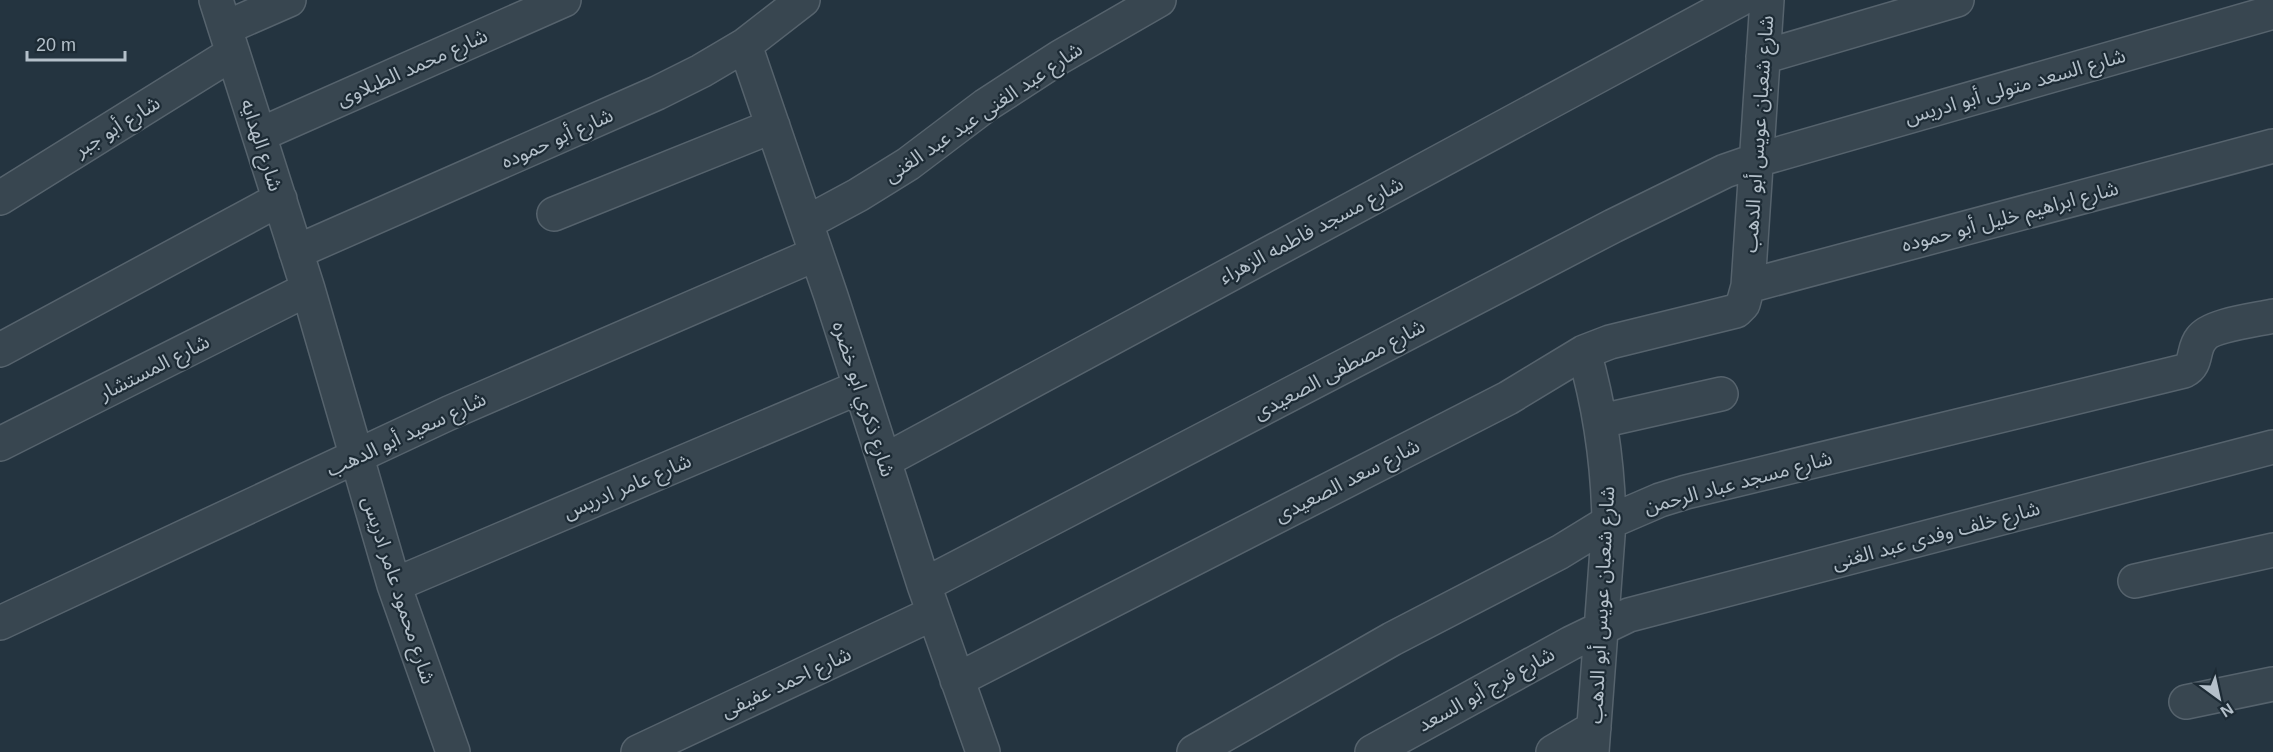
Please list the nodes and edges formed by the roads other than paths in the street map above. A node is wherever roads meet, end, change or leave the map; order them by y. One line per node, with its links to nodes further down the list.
1 (288, 0): 9 (street, شارع أبو جبر)
2 (564, 0): 13 (street, شارع محمد الطبلاوى)
3 (803, 0): 10 (street, شارع أبو حموده)
4 (1160, 0): 19 (street, شارع عبد الغنى عيد عبد الغنى)
5 (1739, 0): 33 (street, شارع مسجد فاطمه الزهراء)
6 (1767, 0): 11 (street, شارع شعبان عويس أبو الدهب)
7 (1957, 0): 11 (street)
8 (2273, 12): 15 (street, شارع السعد متولى أبو ادريس)
9 (225, 27): 13 (street, شارع الهدايه); 16 (street, شارع أبو جبر)
10 (745, 45): 12 (street, شارع ذكري ابو خضره); 20 (street, شارع أبو حموده)
11 (1763, 57): 15 (street, شارع شعبان عويس أبو الدهب)
12 (773, 126): 18 (street); 19 (street, شارع ذكري ابو خضره)
13 (259, 135): 17 (street, شارع الهدايه)
14 (2273, 146): 23 (street, شارع ابراهيم خليل أبو حموده)
15 (1757, 160): 23 (street, شارع شعبان عويس أبو الدهب); 38 (street, شارع مصطفى الصعيدى)
16 (0, 198)
17 (280, 199): 20 (street, شارع الهدايه); 25 (street)
18 (554, 214)
19 (806, 223): 21 (street, شارع ذكري ابو خضره)
20 (296, 252): 22 (street, شارع الهدايه)
21 (816, 254): 27 (street, شارع ذكري ابو خضره); 32 (street, شارع سعيد أبو الدهب)
22 (308, 289): 30 (street, شارع المستشار); 32 (street, شارع محمود عامر ادريس)
23 (1746, 295): 26 (street, شارع سعد الصعيدى)
24 (2273, 316): 34 (street, شارع مسجد عباد الرحمن)
25 (0, 350)
26 (1584, 352): 29 (street, شارع شعبان عويس أبو الدهب); 41 (street, شارع سعد الصعيدى)
27 (860, 387): 33 (street, شارع ذكري ابو خضره); 37 (street, شارع عامر ادريس)
28 (1721, 394): 29 (street)
29 (1601, 421): 34 (street, شارع شعبان عويس أبو الدهب)
30 (0, 444)
31 (2273, 447): 40 (street, شارع خلف وفدى عبد الغنى)
32 (356, 457): 37 (street, شارع محمود عامر ادريس); 39 (street, شارع سعيد أبو الدهب)
33 (884, 461): 38 (street, شارع ذكري ابو خضره)
34 (1609, 522): 40 (street, شارع شعبان عويس أبو الدهب); 48 (street, شارع مسجد عباد الرحمن)
35 (2273, 550): 36 (street)
36 (2135, 581)
37 (394, 585): 46 (street, شارع محمود عامر ادريس)
38 (929, 599): 41 (street, شارع ذكري ابو خضره); 47 (street, شارع احمد عفيفى)
39 (0, 623)
40 (1601, 628): 44 (street, شارع شعبان عويس أبو الدهب); 49 (street, شارع فرج أبو السعد)
41 (957, 680): 45 (street, شارع ذكري ابو خضره)
42 (2273, 684): 43 (street)
43 (2186, 702)
44 (1593, 740): 50 (street)
45 (980, 751)
46 (453, 752)
47 (638, 752)
48 (1194, 752)
49 (1372, 752)
50 (1553, 752)

